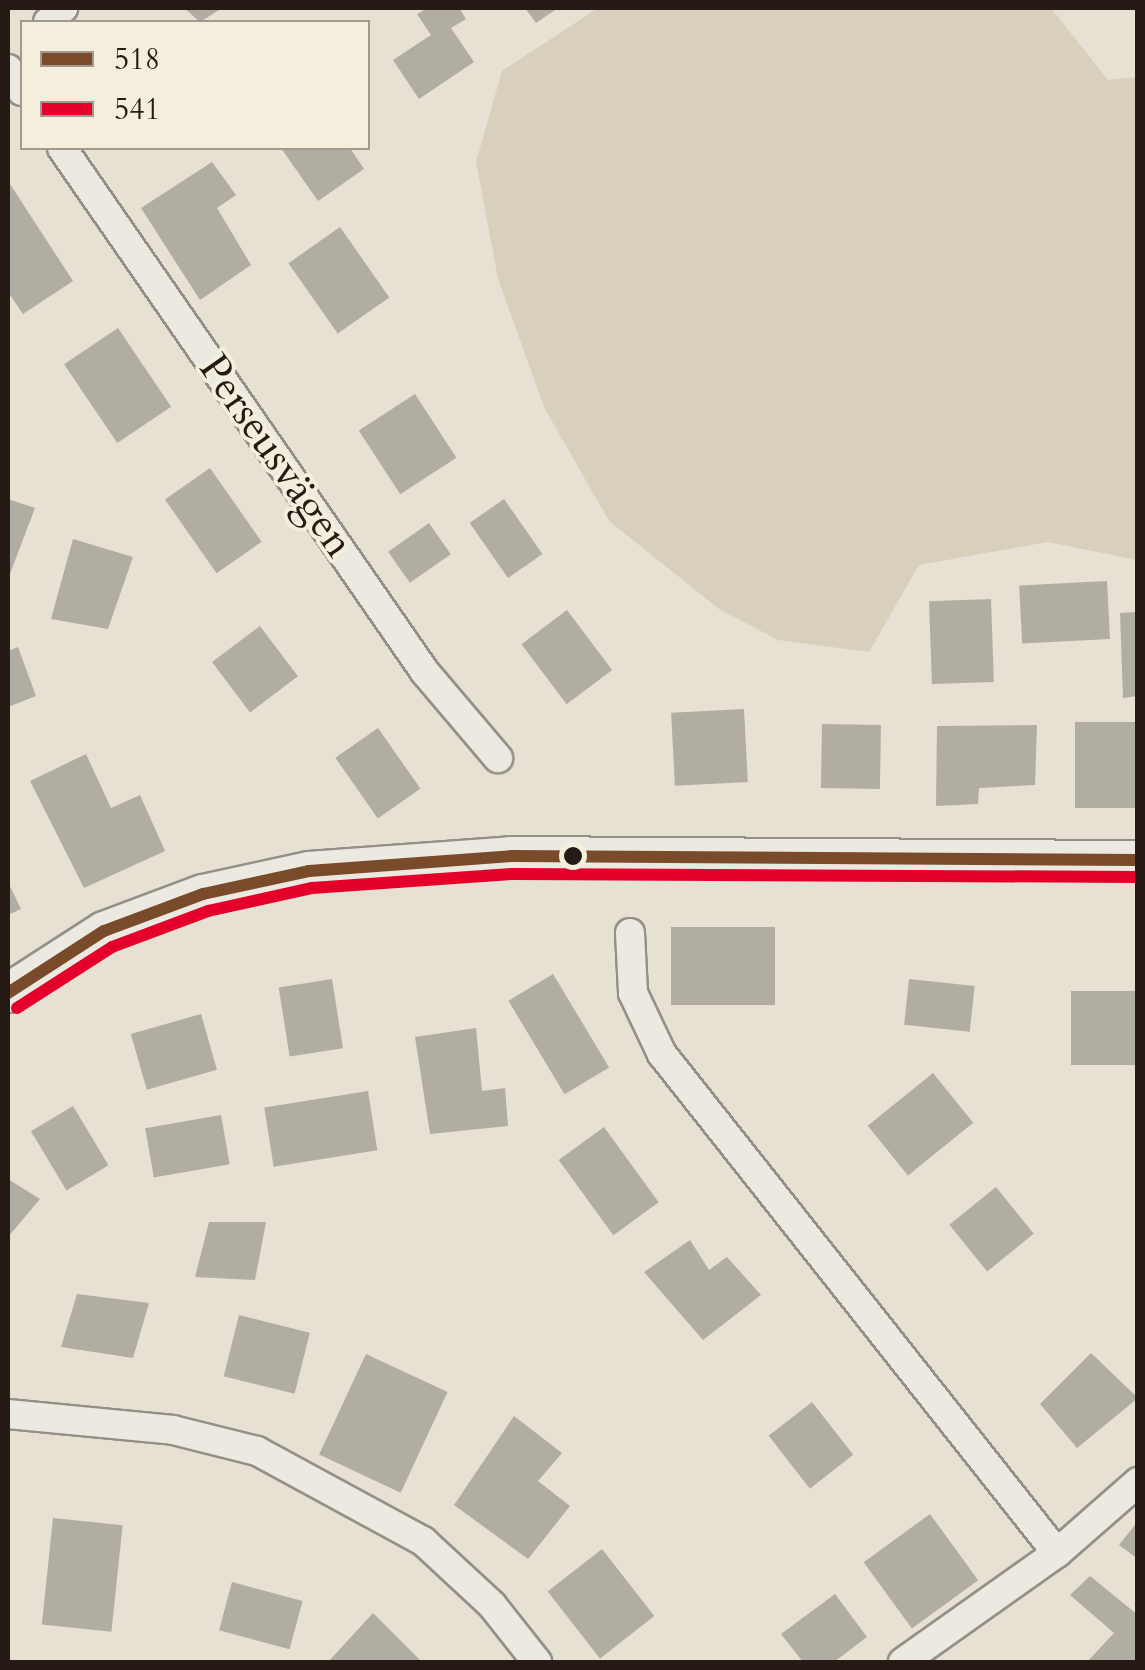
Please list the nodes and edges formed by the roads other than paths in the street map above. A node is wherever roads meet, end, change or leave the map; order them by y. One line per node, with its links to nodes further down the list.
1 (63, 150): 2 (street, Perseusvägen)
2 (498, 758)
3 (1138, 860): 5 (street)
4 (630, 932): 8 (street)
5 (8, 994)
6 (8, 1414): 9 (street)
7 (1138, 1482): 8 (street)
8 (1057, 1553): 10 (street)
9 (537, 1662)
10 (903, 1662)

